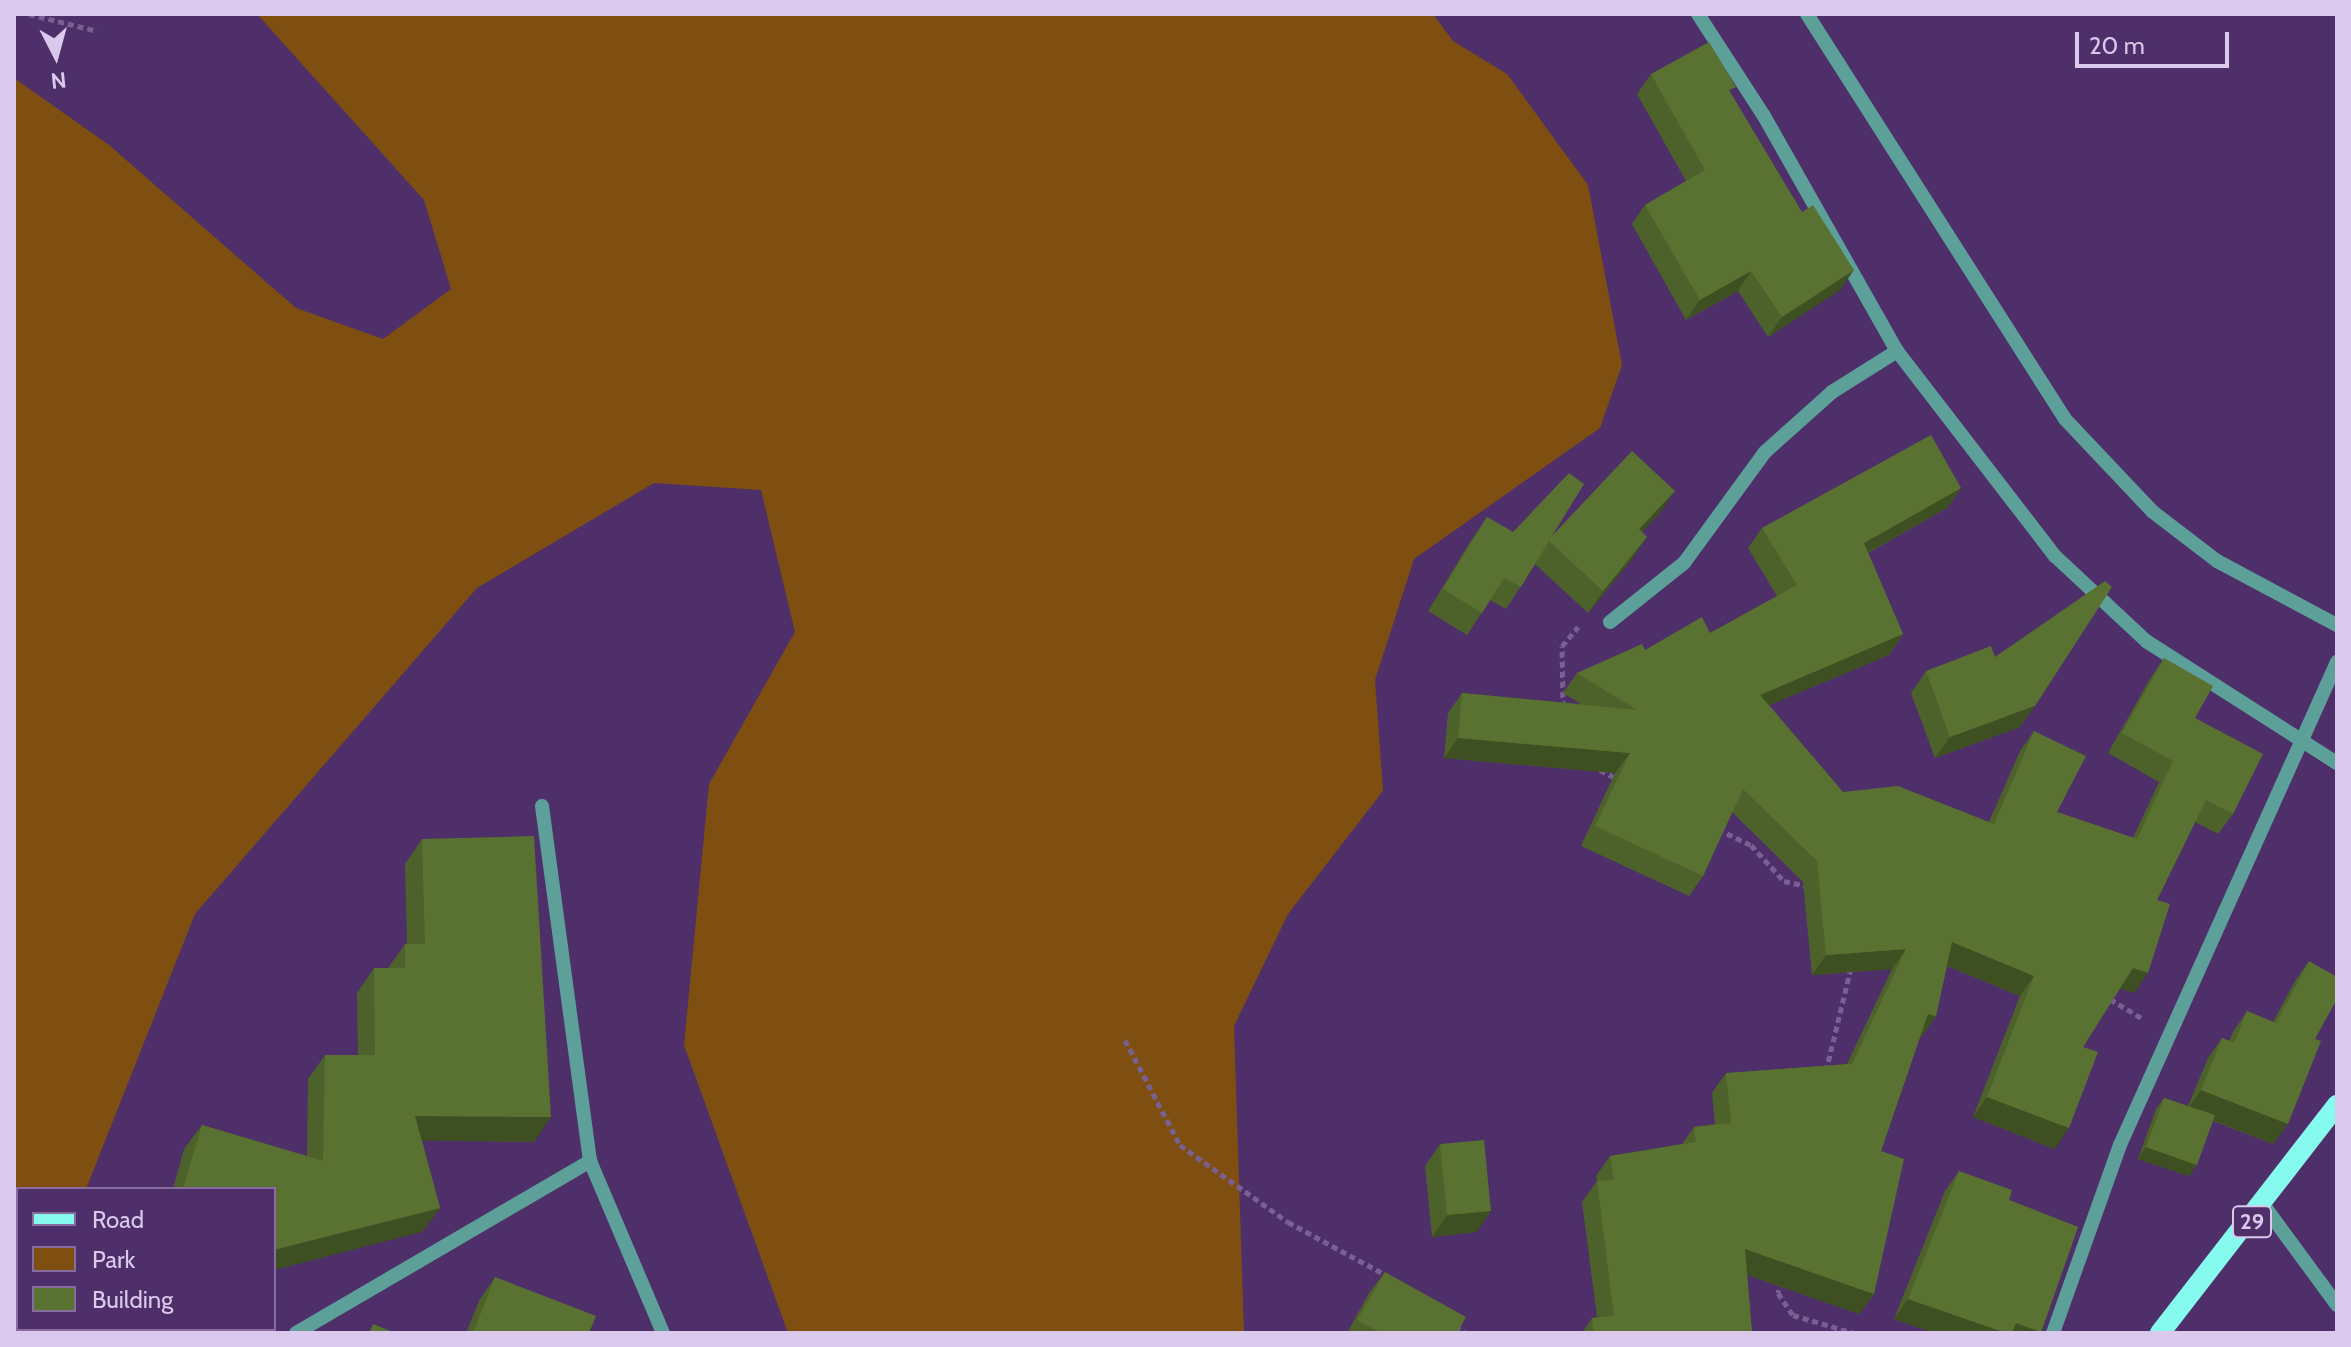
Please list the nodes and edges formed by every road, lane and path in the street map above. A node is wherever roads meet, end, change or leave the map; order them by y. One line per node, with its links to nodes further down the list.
1 (29, 14): 4 (path)
2 (1698, 14): 5 (street)
3 (1807, 14): 7 (street)
4 (97, 31)
5 (1897, 351): 6 (street); 10 (street)
6 (1610, 622): 9 (path)
7 (2337, 625)
8 (2337, 662): 10 (street)
9 (1564, 725)
10 (2306, 740): 11 (street); 19 (street)
11 (2337, 763)
12 (1594, 766): 13 (path)
13 (1633, 786)
14 (542, 806): 23 (street)
15 (1710, 824): 16 (path)
16 (1821, 889)
17 (1852, 964): 21 (path)
18 (2103, 994): 19 (path)
19 (2170, 1036): 33 (street)
20 (1125, 1040): 26 (path)
21 (1823, 1082)
22 (2337, 1105): 24 (main road, 29)
23 (590, 1161): 29 (street); 30 (street)
24 (2265, 1207): 27 (street); 34 (main road, 29)
25 (1784, 1263): 32 (path)
26 (1392, 1279)
27 (2337, 1305)
28 (1447, 1320): 31 (path)
29 (296, 1333)
30 (663, 1333)
31 (1465, 1333)
32 (1854, 1333)
33 (2053, 1333)
34 (2160, 1333)

